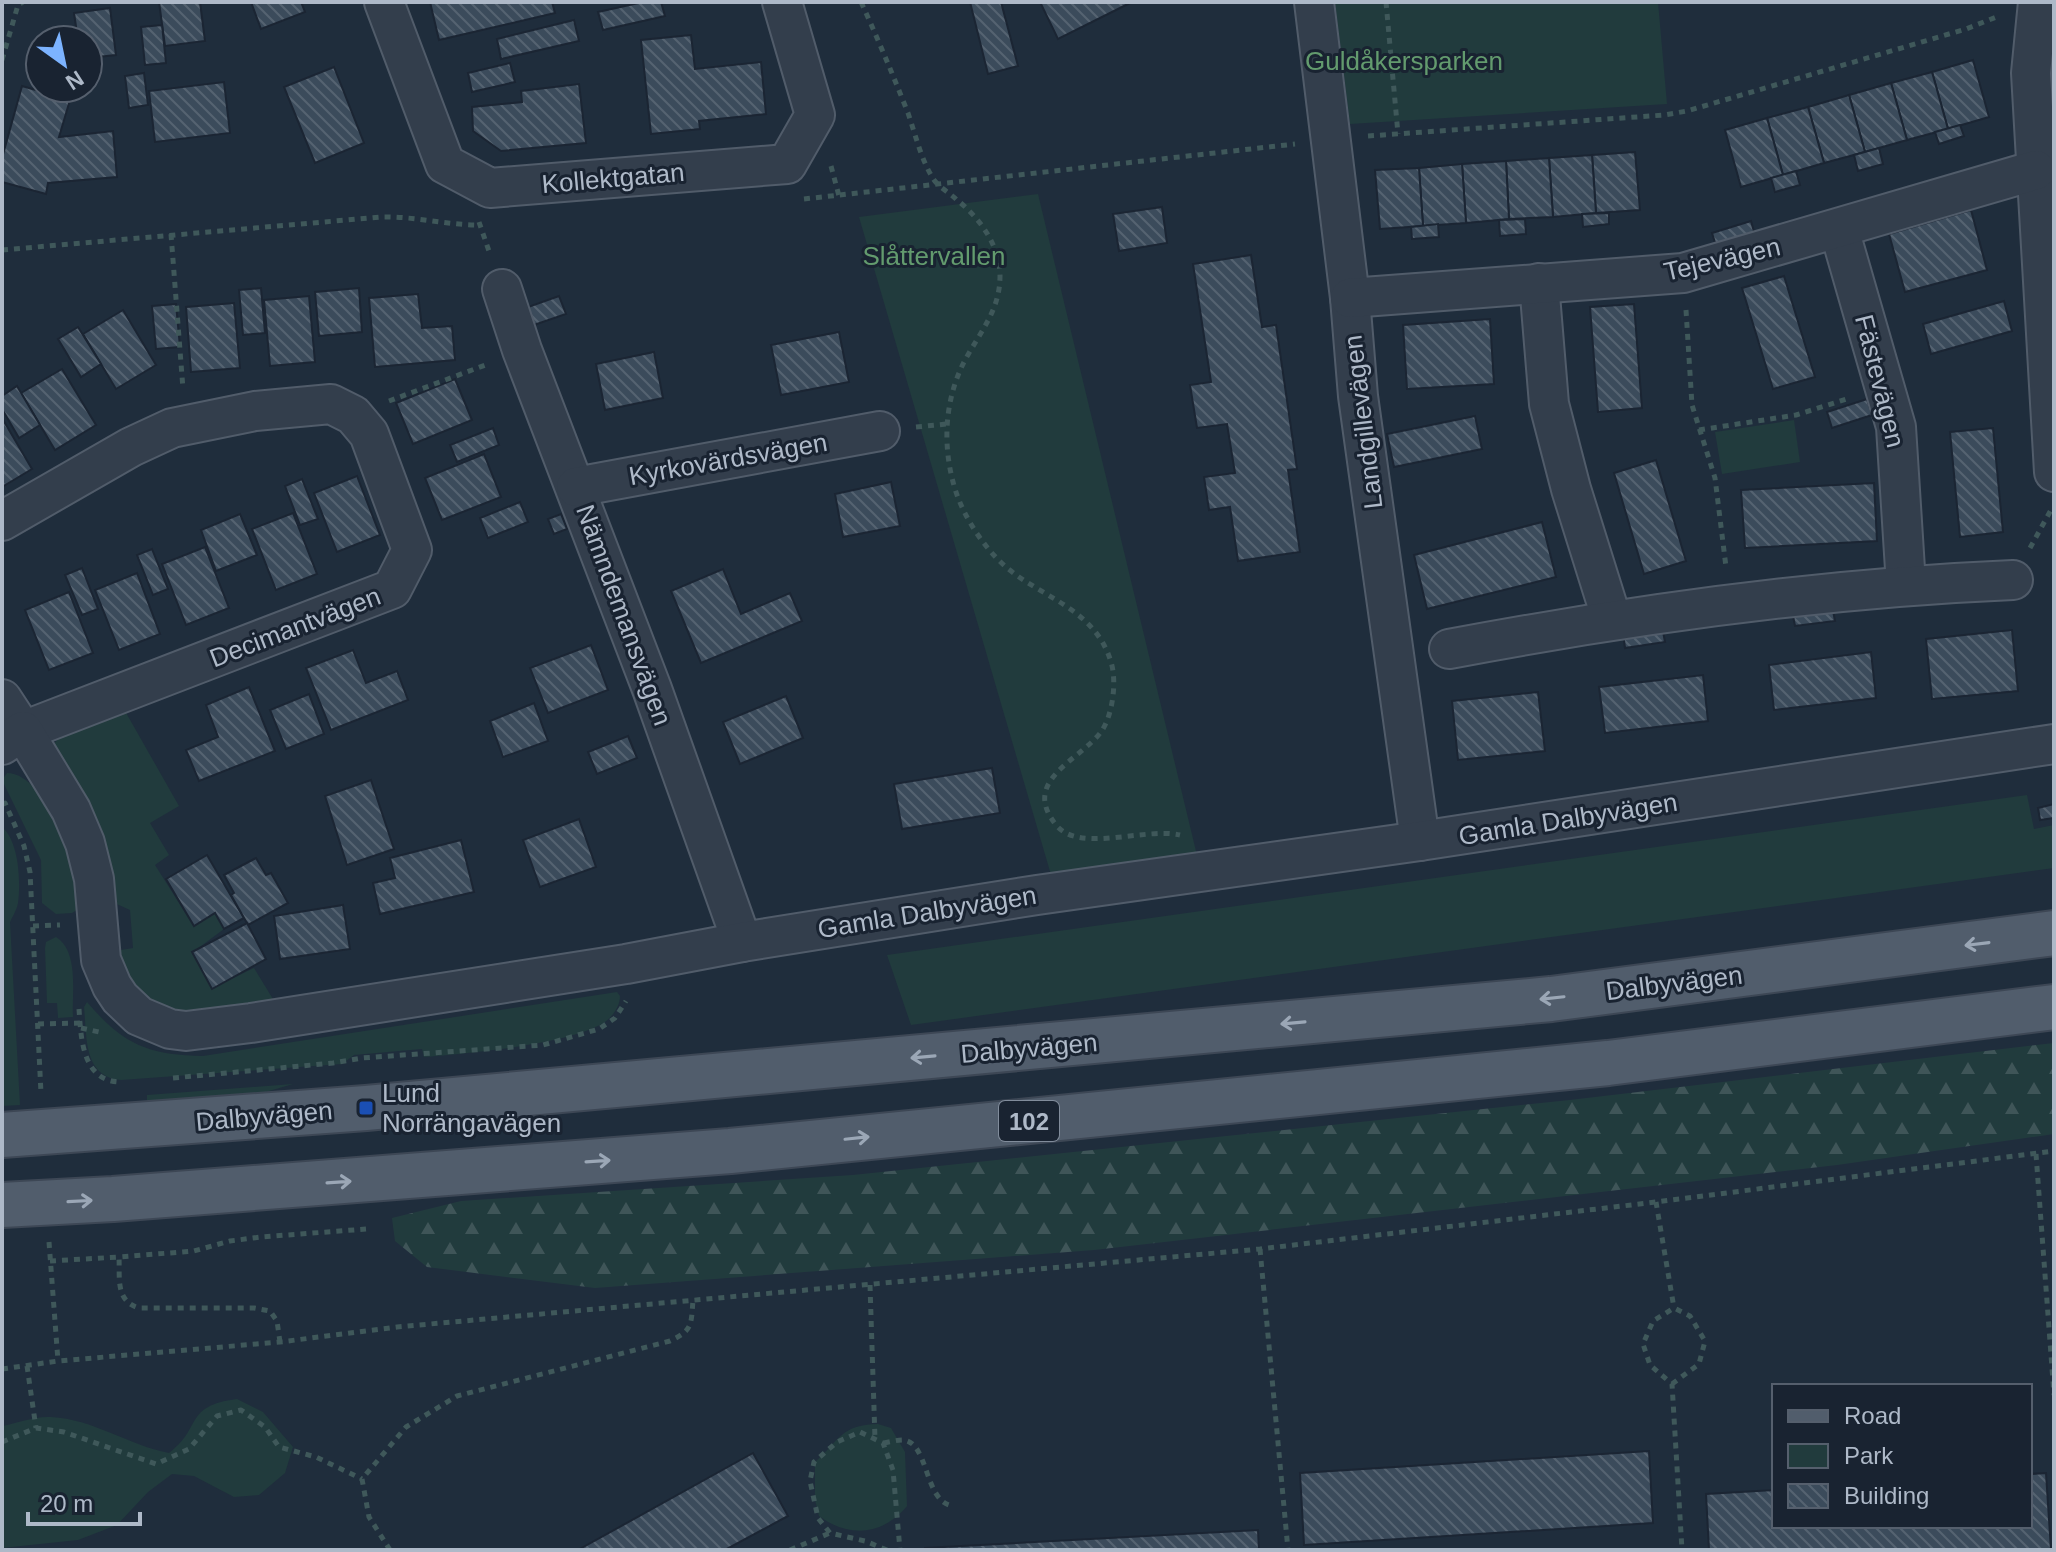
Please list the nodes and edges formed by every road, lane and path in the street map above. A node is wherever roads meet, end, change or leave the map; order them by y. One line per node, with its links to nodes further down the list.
1 (23, 2): 8 (path)
2 (384, 2): 12 (street, Kollektgatan)
3 (782, 2): 12 (street, Kollektgatan)
4 (861, 2): 13 (path)
5 (1314, 2): 10 (street, Landgillevägen)
6 (1386, 2): 9 (path)
7 (2021, 7): 9 (path); 11 (street)
8 (2, 60)
9 (1398, 134): 10 (path)
10 (1330, 140): 13 (path); 22 (street, Landgillevägen)
11 (2036, 170): 17 (street, Tejevägen); 23 (street)
12 (464, 175): 16 (path)
13 (937, 184): 14 (path); 44 (path)
14 (792, 200)
15 (495, 224): 16 (path)
16 (480, 225): 18 (path); 24 (path)
17 (1839, 229): 20 (street, Tejevägen); 25 (street, Fästevägen)
18 (171, 234): 19 (path); 27 (path)
19 (2, 250)
20 (1683, 273): 21 (street, Tejevägen); 28 (path)
21 (1539, 283): 22 (street, Tejevägen); 37 (street)
22 (1350, 298): 43 (street, Landgillevägen)
23 (2049, 315): 30 (street)
24 (517, 319): 26 (path); 31 (street, Nämndemansvägen)
25 (1886, 387): 28 (path); 35 (street, Fästevägen)
26 (353, 415): 27 (street); 40 (street, Decimantvägen)
27 (186, 424): 33 (street)
28 (1699, 430): 36 (path)
29 (880, 431): 31 (street, Kyrkovärdsvägen)
30 (2054, 472)
31 (576, 487): 46 (street, Nämndemansvägen)
32 (2054, 504): 34 (path)
33 (2, 521)
34 (2013, 580): 35 (street)
35 (1906, 585): 36 (street)
36 (1730, 605): 37 (street)
37 (1612, 620): 38 (street)
38 (1449, 649)
39 (2, 699): 40 (street, Gamla Dalbyvägen)
40 (12, 738): 47 (street, Gamla Dalbyvägen)
41 (2054, 744): 43 (street, Gamla Dalbyvägen)
42 (3, 802): 50 (path)
43 (1420, 841): 44 (street, Gamla Dalbyvägen)
44 (1201, 872): 46 (street, Gamla Dalbyvägen)
45 (2054, 933): 53 (main road, Dalbyvägen, one-way to 53)
46 (742, 942): 47 (street, Gamla Dalbyvägen)
47 (626, 964): 51 (path)
48 (2054, 1007): 57 (main road, 102, one-way to 48)
49 (80, 1023): 50 (path)
50 (38, 1024): 52 (path)
51 (363, 1069)
52 (42, 1106)
53 (2, 1135)
54 (2054, 1151): 55 (path)
55 (2036, 1154): 56 (path); 71 (path)
56 (1656, 1202): 60 (path); 65 (path)
57 (2, 1205)
58 (366, 1229): 61 (path)
59 (49, 1231): 62 (path)
60 (1260, 1249): 63 (path); 83 (path)
61 (119, 1257): 62 (path); 66 (path)
62 (50, 1261): 67 (path)
63 (870, 1285): 64 (path); 73 (path)
64 (693, 1300): 66 (path); 76 (path)
65 (1674, 1308): 70 (path); 70 (path)
66 (280, 1342): 67 (path)
67 (58, 1361): 68 (path)
68 (27, 1366): 69 (path); 72 (path)
69 (2, 1369)
70 (1672, 1384): 84 (path)
71 (2054, 1395)
72 (36, 1428): 74 (path); 76 (path)
73 (875, 1439): 75 (path); 78 (path)
74 (2, 1442)
75 (883, 1443): 77 (path); 82 (path)
76 (362, 1479): 79 (path)
77 (949, 1505)
78 (830, 1533): 80 (path); 81 (path)
79 (390, 1550)
80 (790, 1550)
81 (887, 1550)
82 (900, 1550)
83 (1288, 1550)
84 (1681, 1550)

